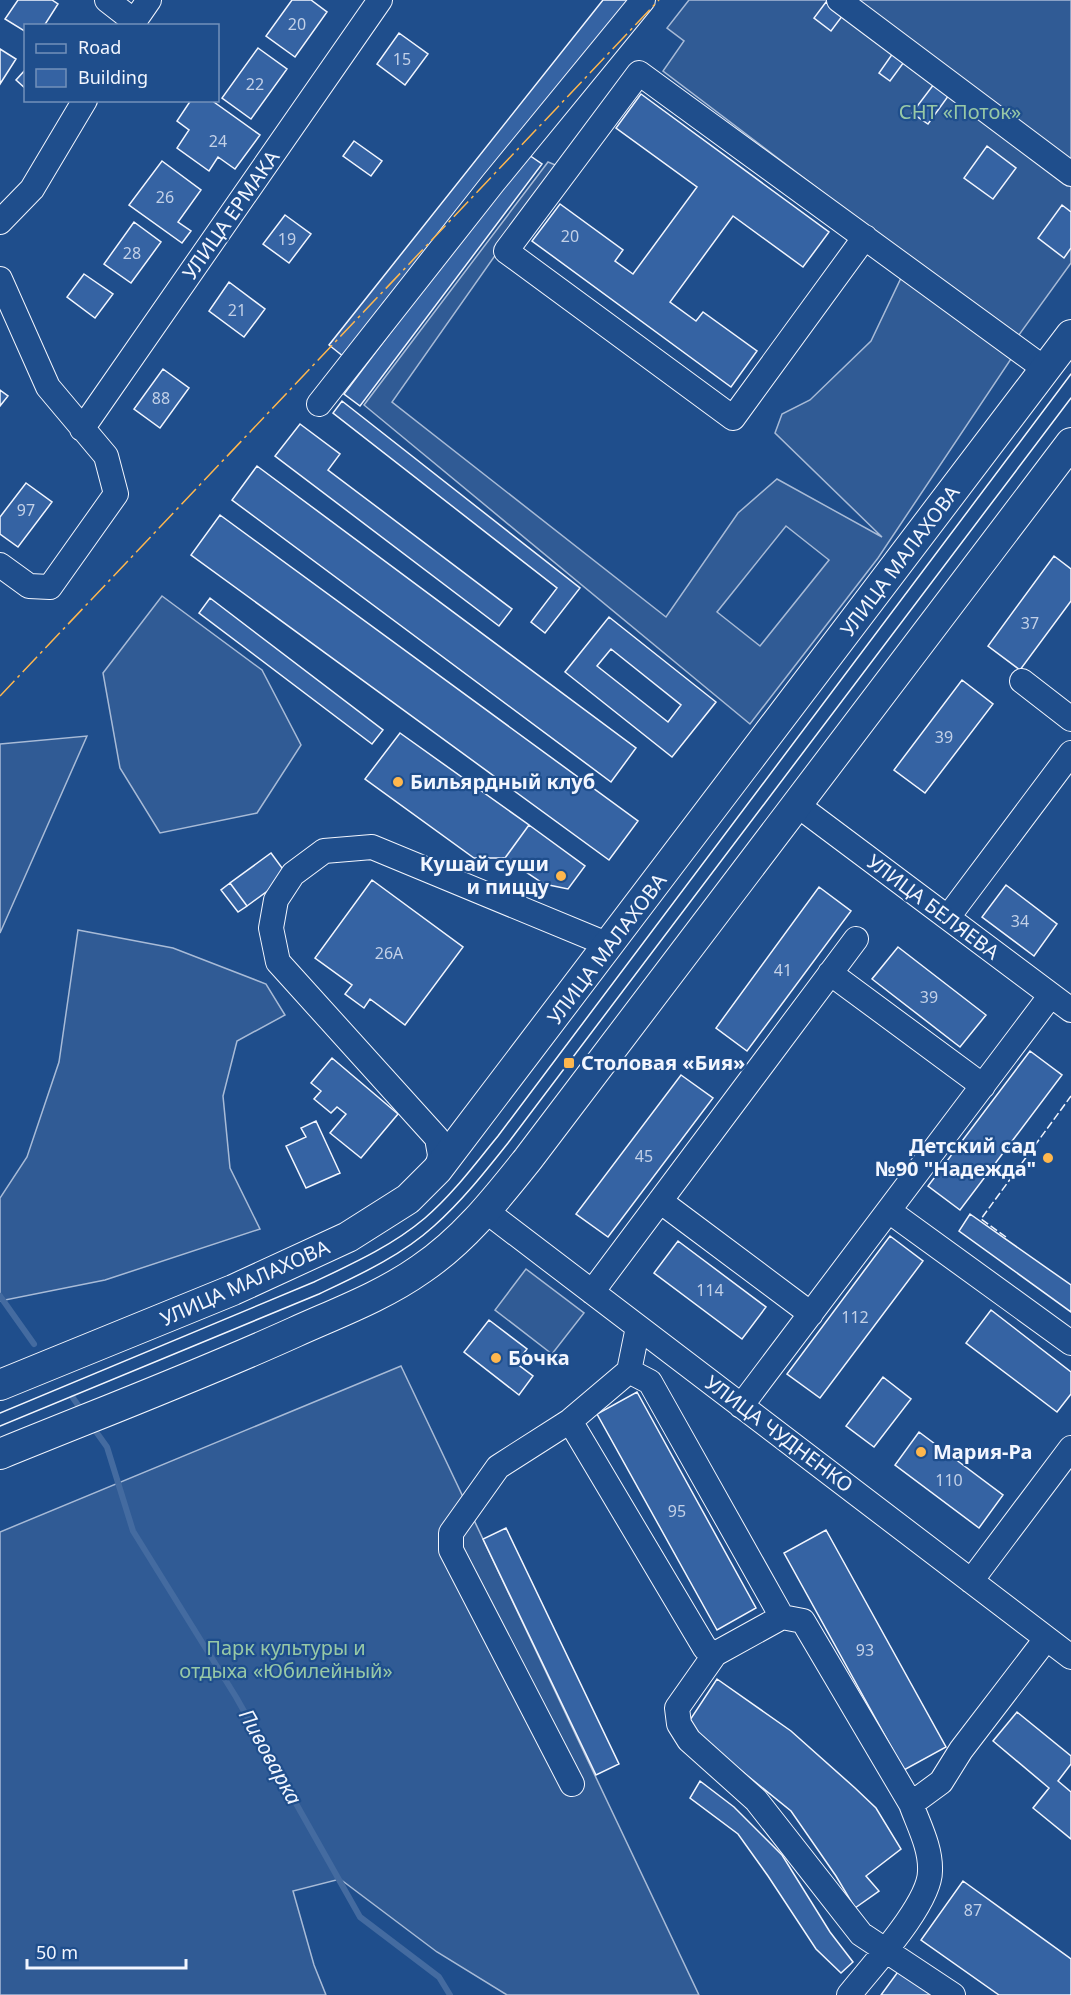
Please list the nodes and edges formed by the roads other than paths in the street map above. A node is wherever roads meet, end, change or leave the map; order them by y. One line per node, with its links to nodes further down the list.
1 (107, 0): 6 (street)
2 (149, 0): 6 (street)
3 (380, 0): 14 (street, УЛИЦА ЕРМАКА)
4 (643, 0): 13 (street)
5 (839, 0): 8 (street)
6 (133, 23)
7 (84, 102): 9 (street)
8 (1071, 174)
9 (0, 222)
10 (865, 237): 10 (street); 12 (street)
11 (0, 279): 14 (street)
12 (1061, 355): 23 (main road, УЛИЦА МАЛАХОВА)
13 (319, 404)
14 (82, 429): 16 (street)
15 (1071, 443): 20 (main road)
16 (0, 565)
17 (1022, 681): 18 (street)
18 (1071, 719)
19 (1071, 753): 21 (street)
20 (796, 804): 21 (street, УЛИЦА БЕЛЯЕВА); 30 (main road)
21 (948, 917): 25 (street, УЛИЦА БЕЛЯЕВА)
22 (856, 939): 24 (street)
23 (609, 945): 28 (main road, УЛИЦА МАЛАХОВА); 28 (street)
24 (831, 973): 27 (street); 29 (street)
25 (1051, 995): 26 (street, УЛИЦА БЕЛЯЕВА); 27 (street)
26 (1071, 1010)
27 (983, 1086): 31 (street)
28 (437, 1170): 37 (main road, УЛИЦА МАЛАХОВА)
29 (660, 1201): 32 (street); 33 (street)
30 (486, 1211): 32 (street, УЛИЦА ЧУДНЕНКО); 41 (main road)
31 (889, 1211): 33 (street); 35 (street)
32 (592, 1292): 34 (street, УЛИЦА ЧУДНЕНКО)
33 (811, 1314): 38 (street)
34 (638, 1327): 36 (street); 38 (street, УЛИЦА ЧУДНЕНКО)
35 (1071, 1342)
36 (629, 1371): 39 (street); 43 (street)
37 (0, 1385)
38 (741, 1406): 42 (street, УЛИЦА ЧУДНЕНКО)
39 (570, 1421): 45 (street); 47 (street)
40 (1071, 1448): 42 (street)
41 (0, 1454)
42 (971, 1581): 44 (street, УЛИЦА ЧУДНЕНКО)
43 (782, 1617): 45 (street); 48 (street)
44 (1046, 1639): 46 (street, УЛИЦА ЧУДНЕНКО); 48 (street)
45 (715, 1654): 49 (street)
46 (1071, 1657)
47 (572, 1784)
48 (911, 1804): 49 (street)
49 (885, 1949): 50 (street); 51 (street)
50 (849, 1995)
51 (953, 1995)

